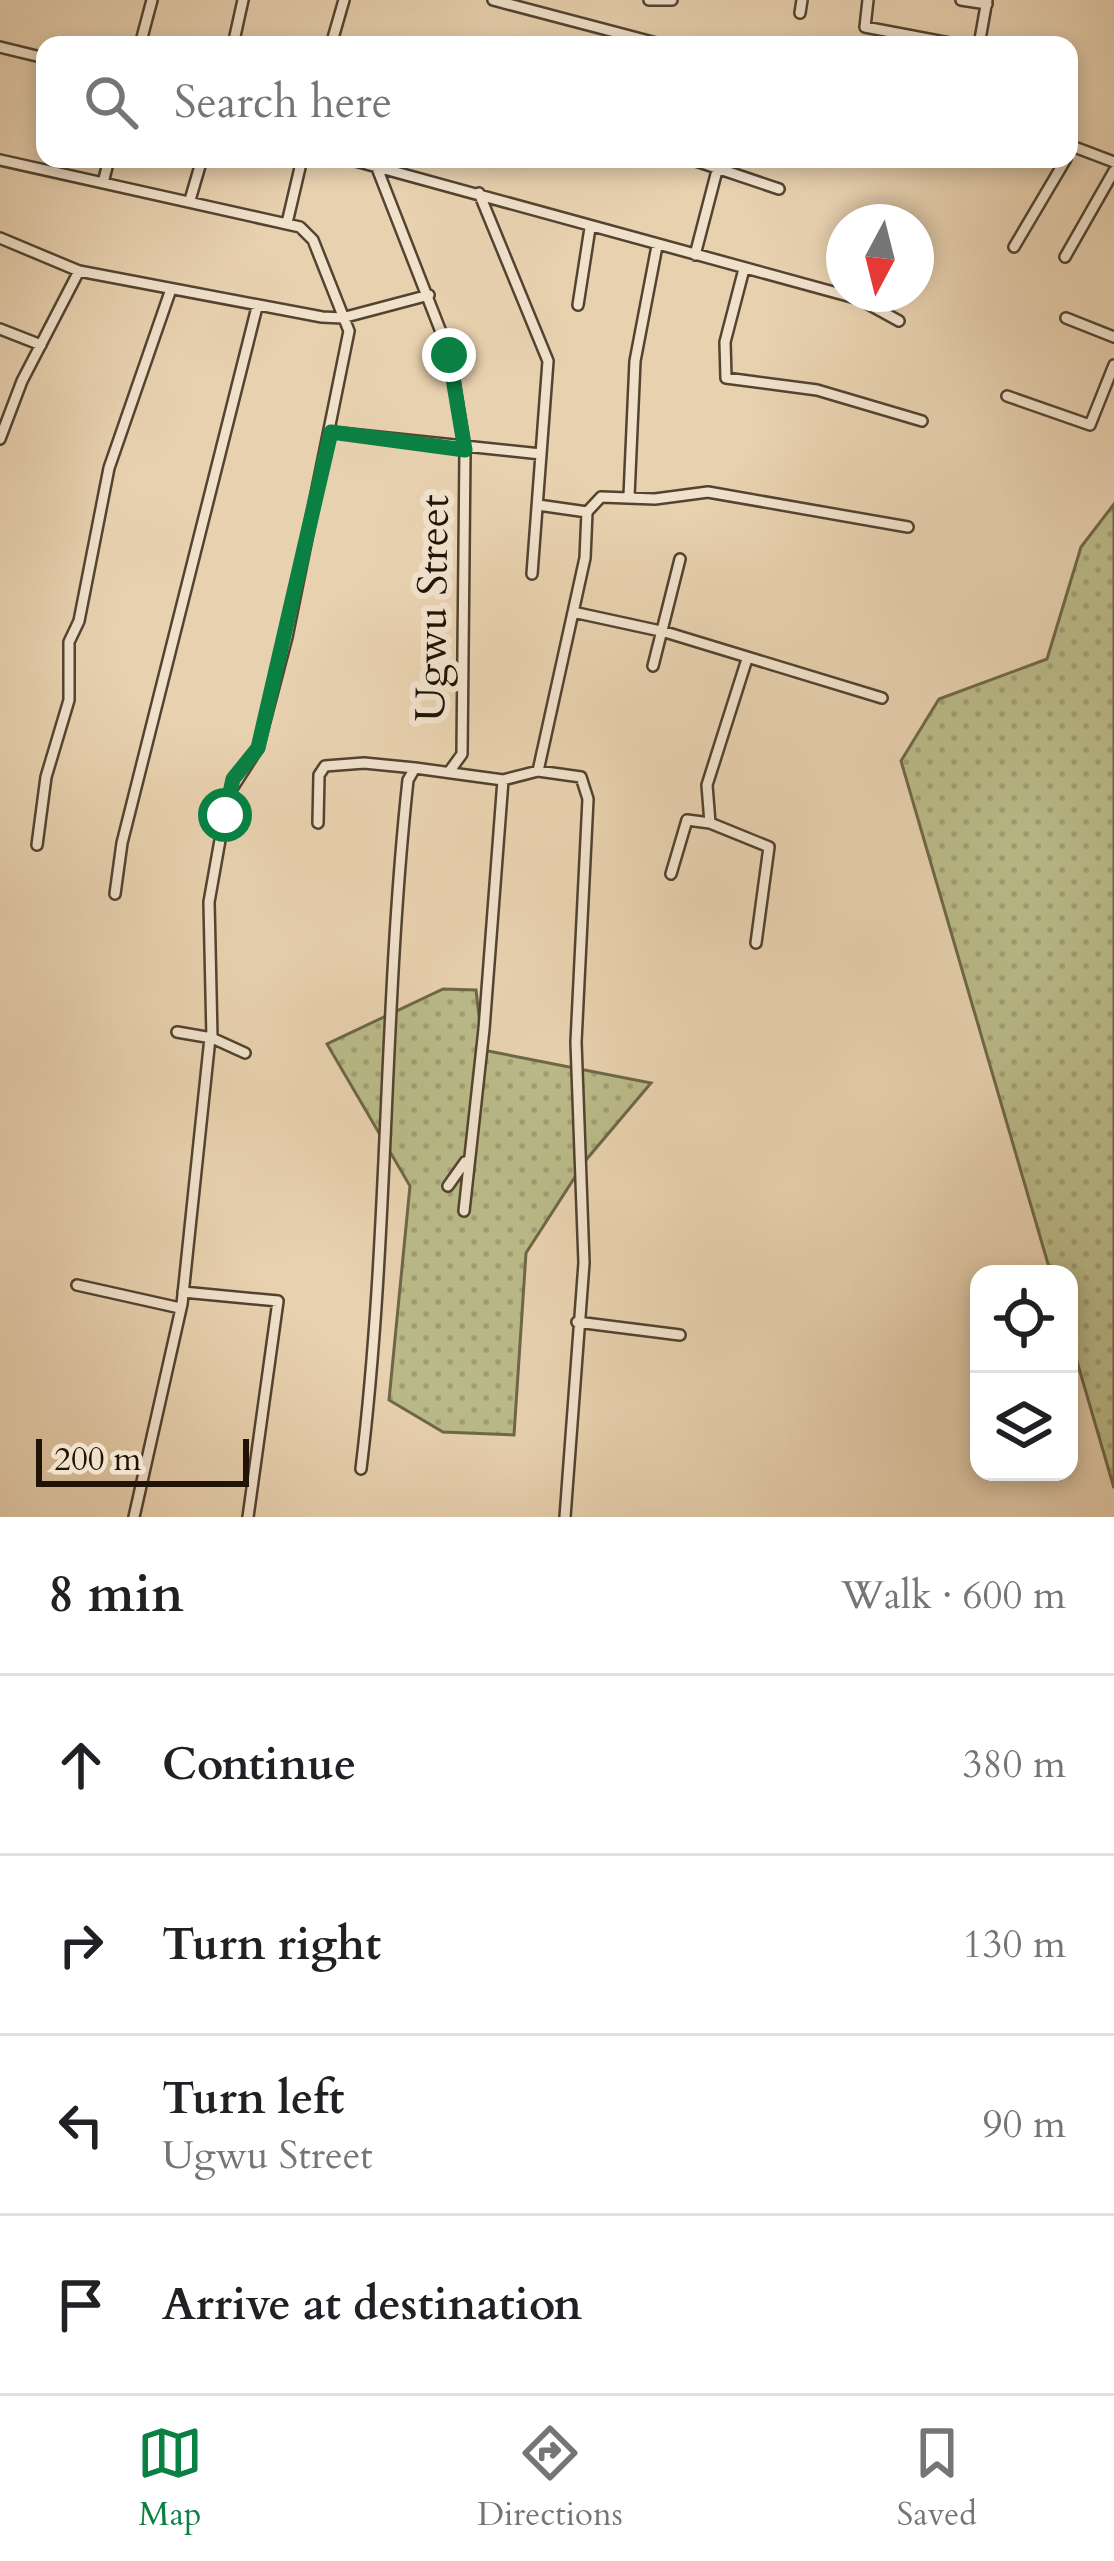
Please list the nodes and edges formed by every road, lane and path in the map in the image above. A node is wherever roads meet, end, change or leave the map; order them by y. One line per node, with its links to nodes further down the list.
1 (152, 0): 12 (street)
2 (243, 0): 13 (street)
3 (344, 0): 14 (street)
4 (493, 0): 15 (street)
5 (649, 0): 6 (street)
6 (672, 0)
7 (802, 0): 11 (street)
8 (868, 0): 16 (street)
9 (961, 0): 10 (street)
10 (987, 2): 17 (street)
11 (800, 13)
12 (142, 36)
13 (235, 36)
14 (334, 36)
15 (630, 36)
16 (912, 36)
17 (981, 36)
18 (0, 47): 19 (street)
19 (36, 56)
20 (1078, 154): 22 (street)
21 (0, 160): 30 (street)
22 (1114, 167): 40 (street)
23 (107, 168): 30 (street)
24 (199, 168): 33 (street)
25 (300, 168): 34 (street)
26 (376, 168): 32 (street); 44 (street, Ugwu Street)
27 (718, 168): 39 (street)
28 (731, 168): 31 (street)
29 (1059, 168): 38 (street)
30 (103, 183): 33 (street)
31 (779, 189)
32 (479, 193): 35 (street); 59 (street)
33 (190, 200): 34 (street)
34 (287, 223): 47 (street)
35 (590, 228): 37 (street); 45 (street)
36 (0, 238): 42 (street)
37 (657, 246): 39 (street); 60 (street)
38 (1014, 247)
39 (695, 255): 41 (street)
40 (1065, 257)
41 (744, 269): 49 (street); 55 (street)
42 (79, 271): 43 (street); 52 (street)
43 (170, 292): 46 (street); 77 (street)
44 (429, 296): 47 (street); 58 (street, Ugwu Street)
45 (578, 305)
46 (257, 308): 47 (street); 79 (street)
47 (343, 318): 56 (street)
48 (1066, 318): 51 (street)
49 (899, 321)
50 (0, 329): 52 (street)
51 (1114, 337)
52 (41, 345): 57 (street)
53 (1114, 365): 54 (street)
54 (1007, 396)
55 (922, 421)
56 (331, 432): 58 (street); 82 (street)
57 (0, 436)
58 (465, 450): 59 (street); 73 (street, Ugwu Street)
59 (541, 454): 61 (street)
60 (628, 496): 62 (street); 63 (street)
61 (538, 505): 62 (street); 65 (street)
62 (586, 512): 66 (street)
63 (908, 527)
64 (680, 560): 67 (street)
65 (532, 574)
66 (572, 612): 67 (street); 72 (street)
67 (665, 632): 68 (street); 69 (street)
68 (747, 659): 70 (street); 76 (street)
69 (653, 666)
70 (882, 698)
71 (415, 768): 73 (street); 75 (street); 92 (street)
72 (538, 771): 74 (street); 90 (street)
73 (449, 772): 74 (street)
74 (503, 780): 84 (street)
75 (318, 824)
76 (710, 824): 78 (street); 80 (street)
77 (37, 845)
78 (671, 874)
79 (115, 894)
80 (756, 943)
81 (177, 1032): 82 (street)
82 (211, 1038): 83 (street); 88 (street)
83 (245, 1053)
84 (460, 1164): 85 (street); 86 (street)
85 (448, 1186)
86 (464, 1210)
87 (77, 1285): 89 (street)
88 (182, 1292): 89 (street); 94 (street)
89 (180, 1308): 93 (street)
90 (577, 1322): 91 (street); 95 (street)
91 (680, 1335)
92 (361, 1469)
93 (134, 1517)
94 (248, 1517)
95 (565, 1517)

